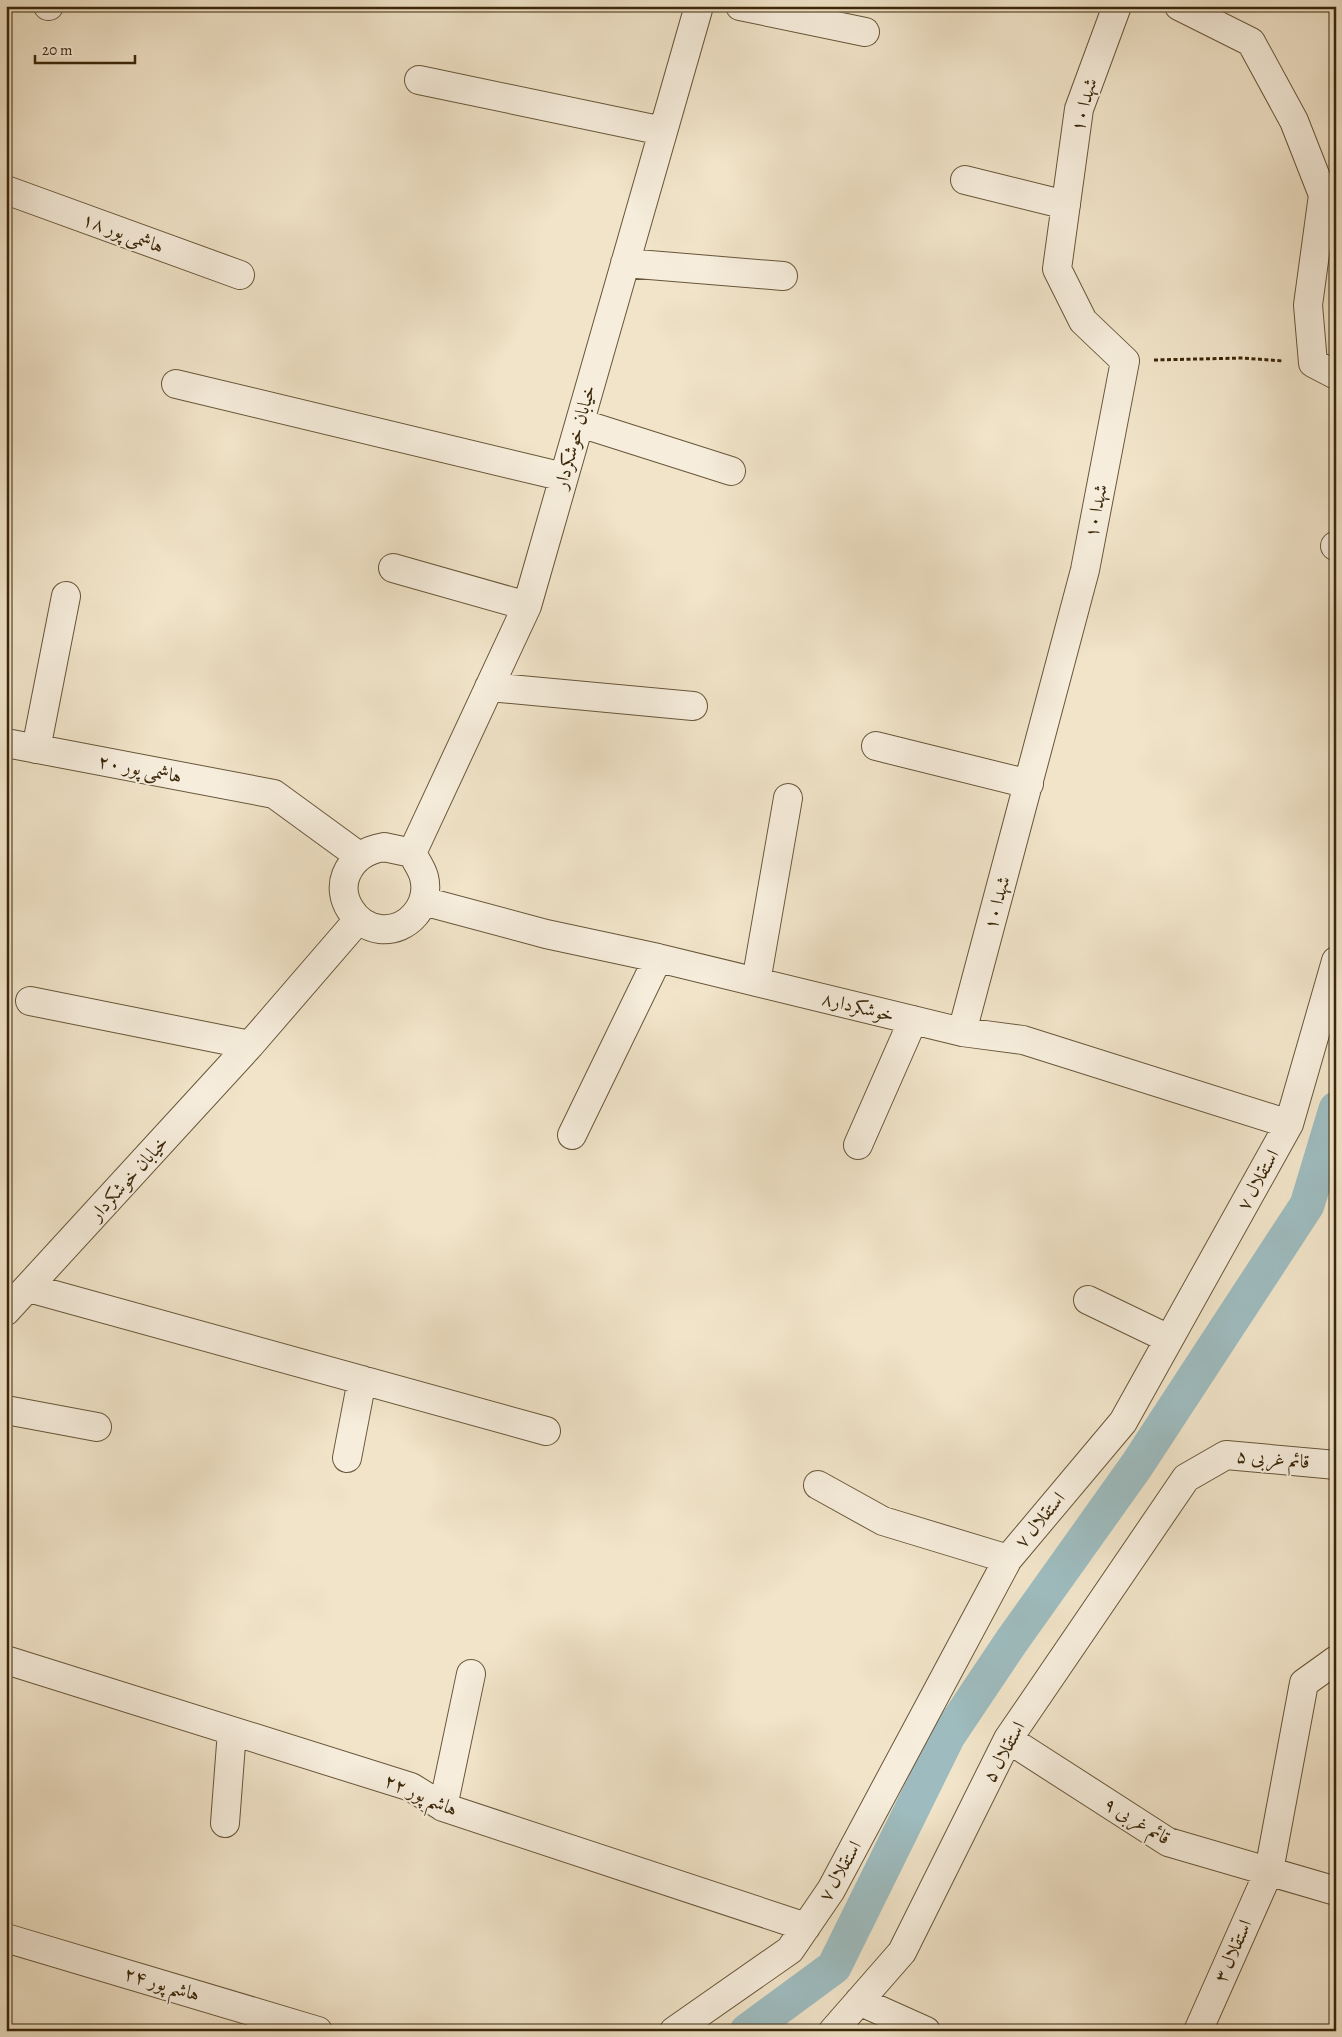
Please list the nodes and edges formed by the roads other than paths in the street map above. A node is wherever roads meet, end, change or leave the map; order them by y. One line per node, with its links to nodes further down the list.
1 (699, 6): 7 (street, خیابان خوشکردار)
2 (740, 6): 5 (street)
3 (1117, 6): 10 (street, شهدا ۱۰)
4 (1179, 6): 14 (street)
5 (865, 32)
6 (419, 80): 7 (street)
7 (663, 131): 11 (street, خیابان خوشکردار)
8 (964, 180): 10 (street)
9 (6, 190): 12 (street, هاشمی پور ۱۸)
10 (1066, 205): 27 (street, شهدا ۱۰)
11 (625, 263): 13 (street); 16 (street, خیابان خوشکردار)
12 (240, 275)
13 (783, 276)
14 (1324, 369)
15 (176, 384): 18 (street)
16 (580, 423): 17 (street); 18 (street, خیابان خوشکردار)
17 (731, 471)
18 (564, 477): 21 (street, خیابان خوشکردار)
19 (393, 568): 21 (street)
20 (66, 596): 26 (street)
21 (526, 606): 22 (street, خیابان خوشکردار)
22 (489, 687): 23 (street); 29 (street, خیابان خوشکردار)
23 (693, 706)
24 (6, 743): 26 (street, هاشمی پور ۲۰)
25 (876, 746): 27 (street)
26 (36, 749): 30 (street, هاشمی پور ۲۰)
27 (1029, 784): 38 (street, شهدا ۱۰)
28 (788, 798): 35 (street)
29 (412, 853): 30 (street); 31 (street)
30 (359, 856): 32 (street)
31 (423, 901): 32 (street); 33 (street, خوشکردار۸)
32 (358, 920): 39 (street, خیابان خوشکردار)
33 (658, 958): 35 (street, خوشکردار۸); 41 (street)
34 (1336, 960): 40 (street, استقلال ۷)
35 (756, 982): 37 (street, خوشکردار۸)
36 (30, 1001): 39 (street)
37 (913, 1020): 38 (street, خوشکردار۸); 42 (street)
38 (962, 1032): 40 (street, خوشکردار۸)
39 (250, 1044): 43 (street, خیابان خوشکردار)
40 (1289, 1124): 46 (street, استقلال ۷)
41 (572, 1135)
42 (858, 1145)
43 (29, 1288): 45 (street, خیابان خوشکردار); 47 (street)
44 (1088, 1300): 46 (street)
45 (6, 1311)
46 (1169, 1339): 55 (street, استقلال ۷)
47 (362, 1380): 50 (street); 51 (street)
48 (6, 1410): 49 (street)
49 (97, 1427)
50 (546, 1431)
51 (347, 1458)
52 (1336, 1465): 53 (street, قائم غربی ۵)
53 (1186, 1478): 60 (street, استقلال ۵)
54 (818, 1485): 55 (street)
55 (1008, 1559): 65 (street, استقلال ۷)
56 (6, 1660): 59 (street, هاشم پور ۲۲)
57 (1336, 1660): 63 (street, استقلال ۳)
58 (471, 1674): 61 (street)
59 (232, 1731): 61 (street, هاشم پور ۲۲); 62 (street)
60 (1008, 1739): 63 (street, قائم غربی ۹); 67 (street, استقلال ۵)
61 (443, 1808): 65 (street, هاشم پور ۲۲)
62 (225, 1823)
63 (1268, 1872): 64 (street, قائم غربی ۹); 72 (street, استقلال ۳)
64 (1336, 1891)
65 (806, 1927): 69 (street, استقلال ۷)
66 (6, 1938): 68 (street, هاشم پور ۲۴)
67 (859, 2001): 70 (street, استقلال ۵); 71 (street)
68 (318, 2031)
69 (674, 2031)
70 (833, 2031)
71 (926, 2031)
72 (1198, 2031)

